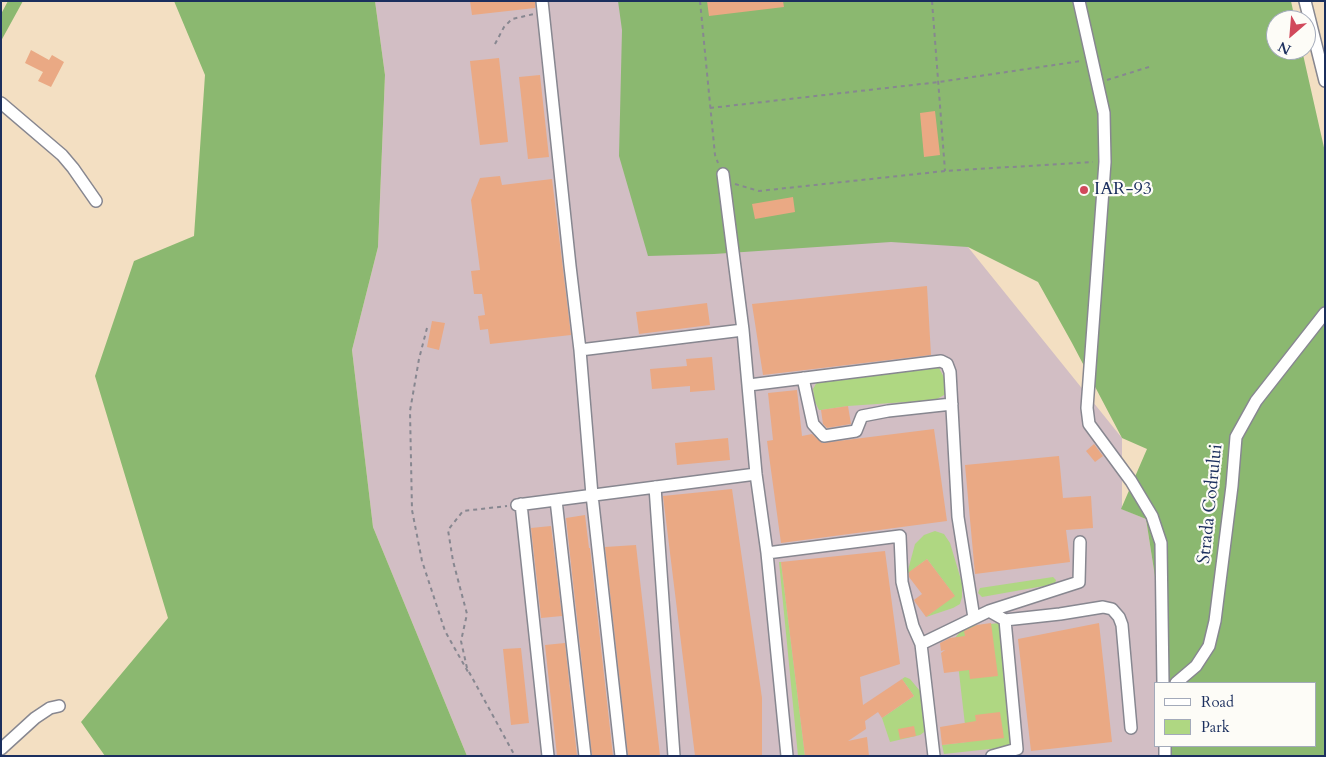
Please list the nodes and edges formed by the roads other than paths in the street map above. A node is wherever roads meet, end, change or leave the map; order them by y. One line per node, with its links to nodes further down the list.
1 (542, 1): 10 (street)
2 (1079, 1): 24 (street)
3 (1305, 1): 4 (street)
4 (1325, 81)
5 (1, 103): 7 (street)
6 (723, 174): 9 (street)
7 (96, 201)
8 (1325, 313): 25 (street, Strada Codrului)
9 (743, 330): 10 (street); 12 (street)
10 (580, 350): 16 (street)
11 (803, 378): 12 (street); 13 (street); 13 (street)
12 (749, 385): 14 (street)
13 (952, 404): 21 (street)
14 (756, 474): 15 (street); 19 (street)
15 (655, 487): 16 (street); 32 (street)
16 (592, 495): 17 (street); 31 (street)
17 (556, 500): 29 (street); 30 (street)
18 (1080, 542): 20 (street)
19 (766, 553): 23 (street); 33 (street)
20 (989, 611): 21 (street); 22 (street)
21 (974, 618): 23 (street)
22 (1005, 620): 27 (street); 35 (street)
23 (922, 644): 34 (street)
24 (1163, 682)
25 (1177, 682)
26 (58, 706): 28 (street)
27 (1131, 728)
28 (1, 749)
29 (548, 756)
30 (586, 756)
31 (621, 756)
32 (674, 756)
33 (787, 756)
34 (934, 756)
35 (992, 756)

